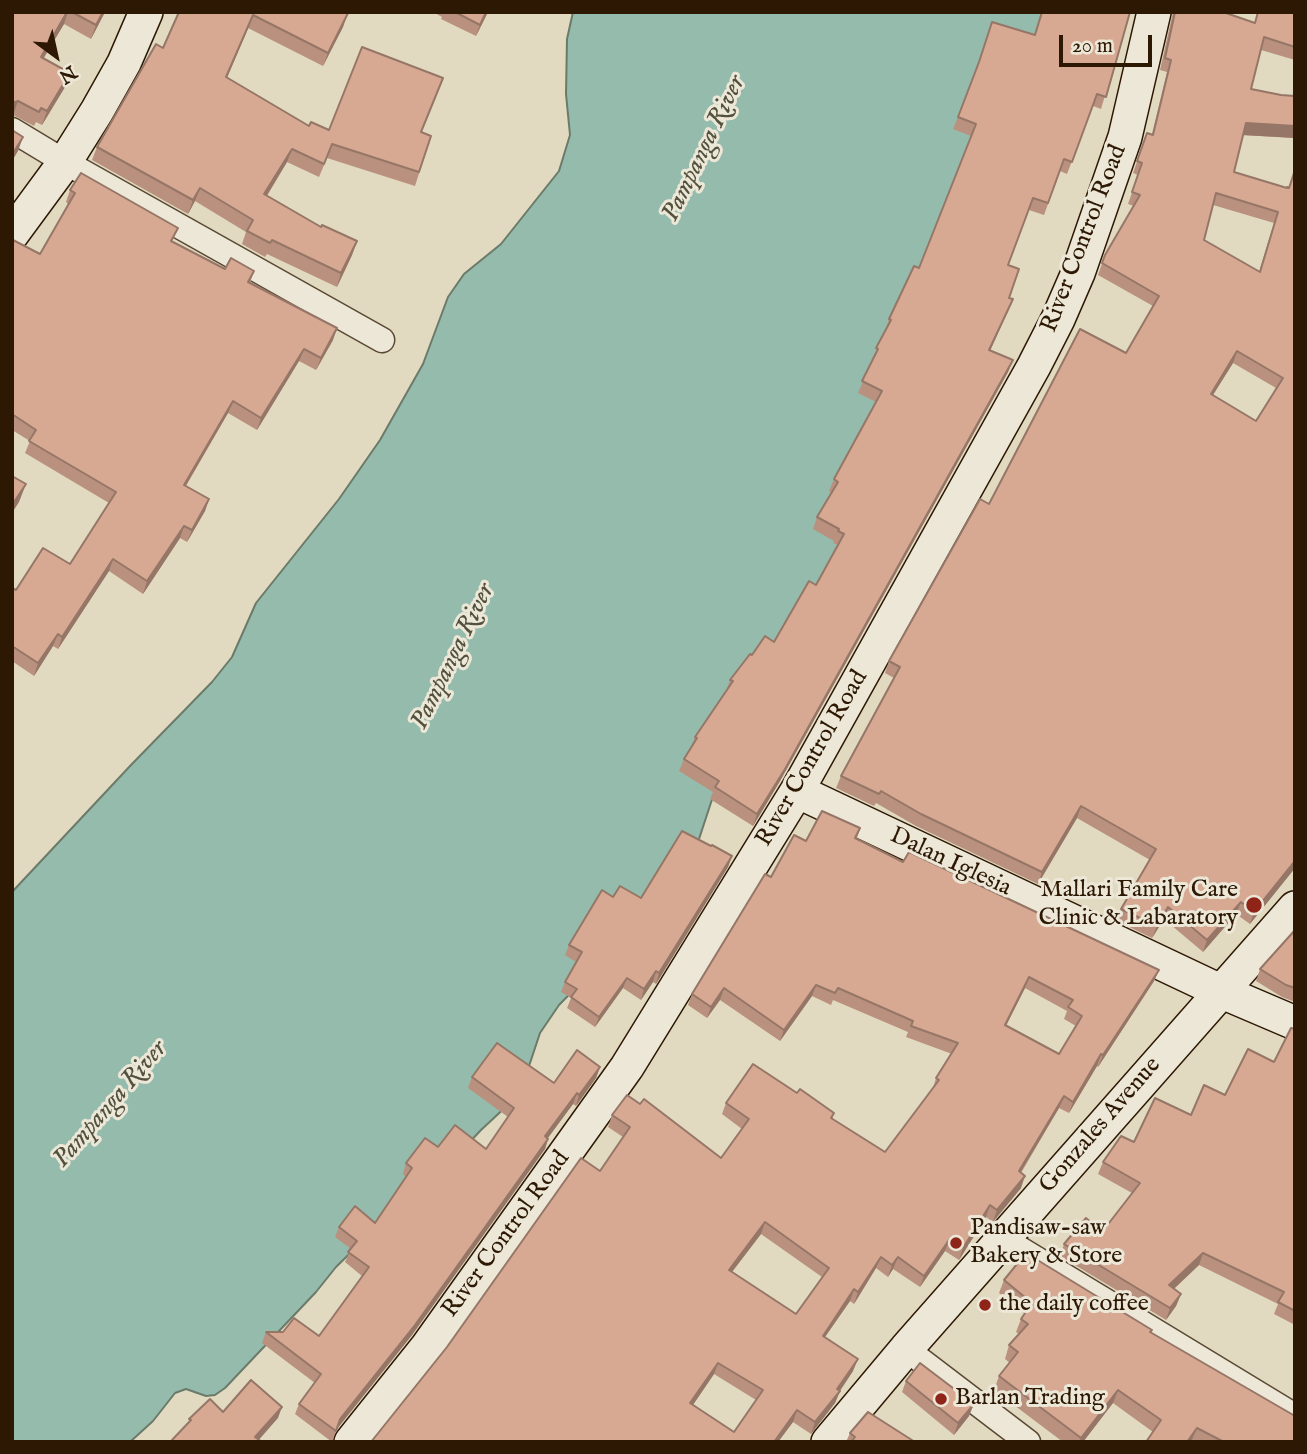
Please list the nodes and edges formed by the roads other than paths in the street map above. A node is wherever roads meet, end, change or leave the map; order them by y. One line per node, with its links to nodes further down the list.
1 (146, 12): 4 (street)
2 (1154, 12): 7 (street, River Control Road)
3 (12, 130): 4 (street)
4 (65, 162): 5 (street); 6 (street)
5 (12, 234)
6 (382, 340)
7 (797, 791): 9 (street, Dalan Iglesia); 14 (street, River Control Road)
8 (1295, 908): 9 (street, Gonzales Avenue)
9 (1220, 991): 10 (street, Dalan Iglesia); 11 (street, Gonzales Avenue)
10 (1295, 1023)
11 (1002, 1238): 12 (street, Gonzales Avenue); 13 (street)
12 (906, 1349): 15 (street, Gonzales Avenue); 16 (street)
13 (1295, 1416)
14 (351, 1442)
15 (828, 1442)
16 (1027, 1442)

